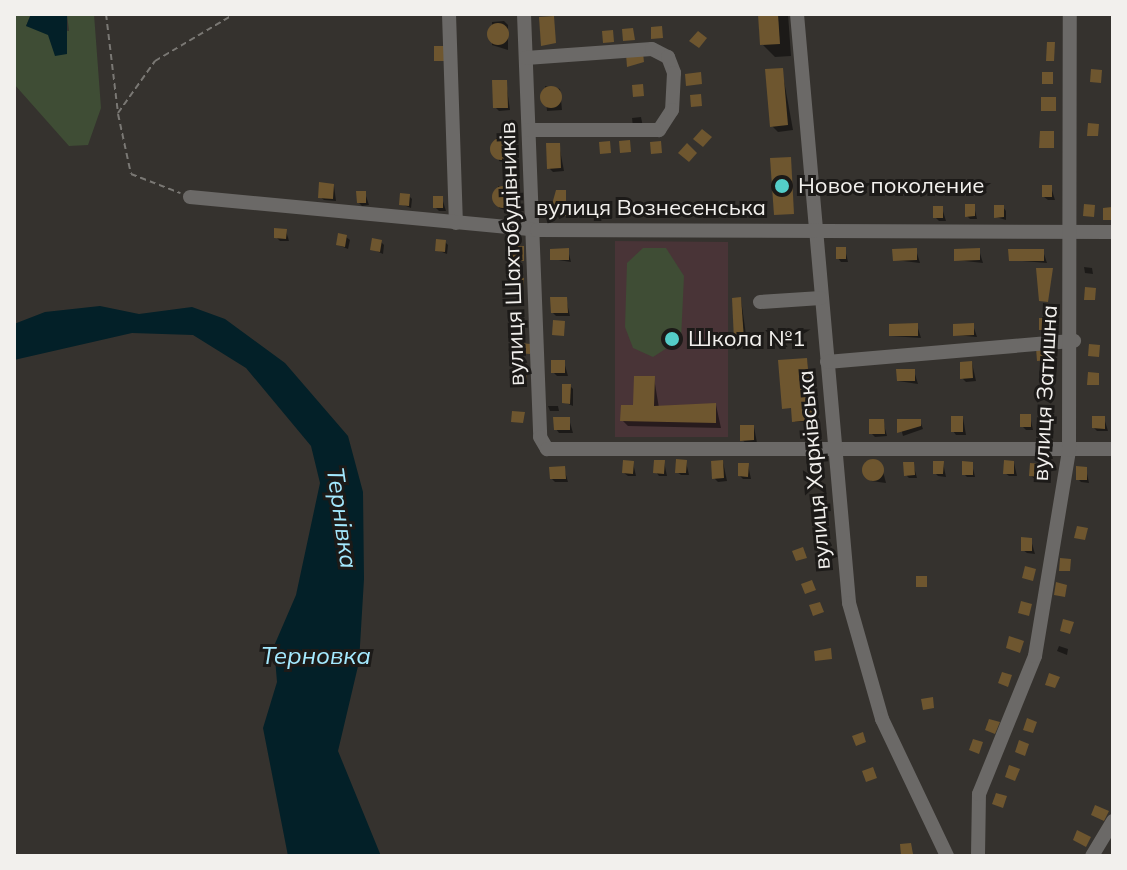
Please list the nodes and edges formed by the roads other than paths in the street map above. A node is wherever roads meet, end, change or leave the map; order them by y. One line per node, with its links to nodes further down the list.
1 (449, 14): 8 (street)
2 (524, 14): 5 (street, вулиця Шахтобудівників)
3 (797, 14): 10 (street, вулиця Харківська)
4 (1070, 14): 11 (street, вулиця Затишна)
5 (526, 58): 6 (street, вулиця Шахтобудівників); 6 (street)
6 (529, 130): 9 (street, вулиця Шахтобудівників)
7 (190, 197): 8 (street, вулиця Вознесенська)
8 (456, 223): 9 (street, вулиця Вознесенська)
9 (537, 230): 10 (street, вулиця Вознесенська); 19 (street, вулиця Шахтобудівників)
10 (815, 231): 11 (street, вулиця Вознесенська); 13 (street, вулиця Харківська)
11 (1071, 231): 12 (street, вулиця Вознесенська); 15 (street, вулиця Затишна)
12 (1113, 232)
13 (821, 298): 14 (street); 16 (street, вулиця Харківська)
14 (760, 302)
15 (1074, 341): 16 (street); 18 (street, вулиця Затишна)
16 (827, 362): 19 (street, вулиця Харківська)
17 (1113, 449): 18 (street)
18 (1069, 450): 19 (street); 22 (street, вулиця Затишна)
19 (834, 452): 21 (street, вулиця Харківська)
20 (1113, 821): 23 (street)
21 (947, 856)
22 (978, 856)
23 (1092, 856)

